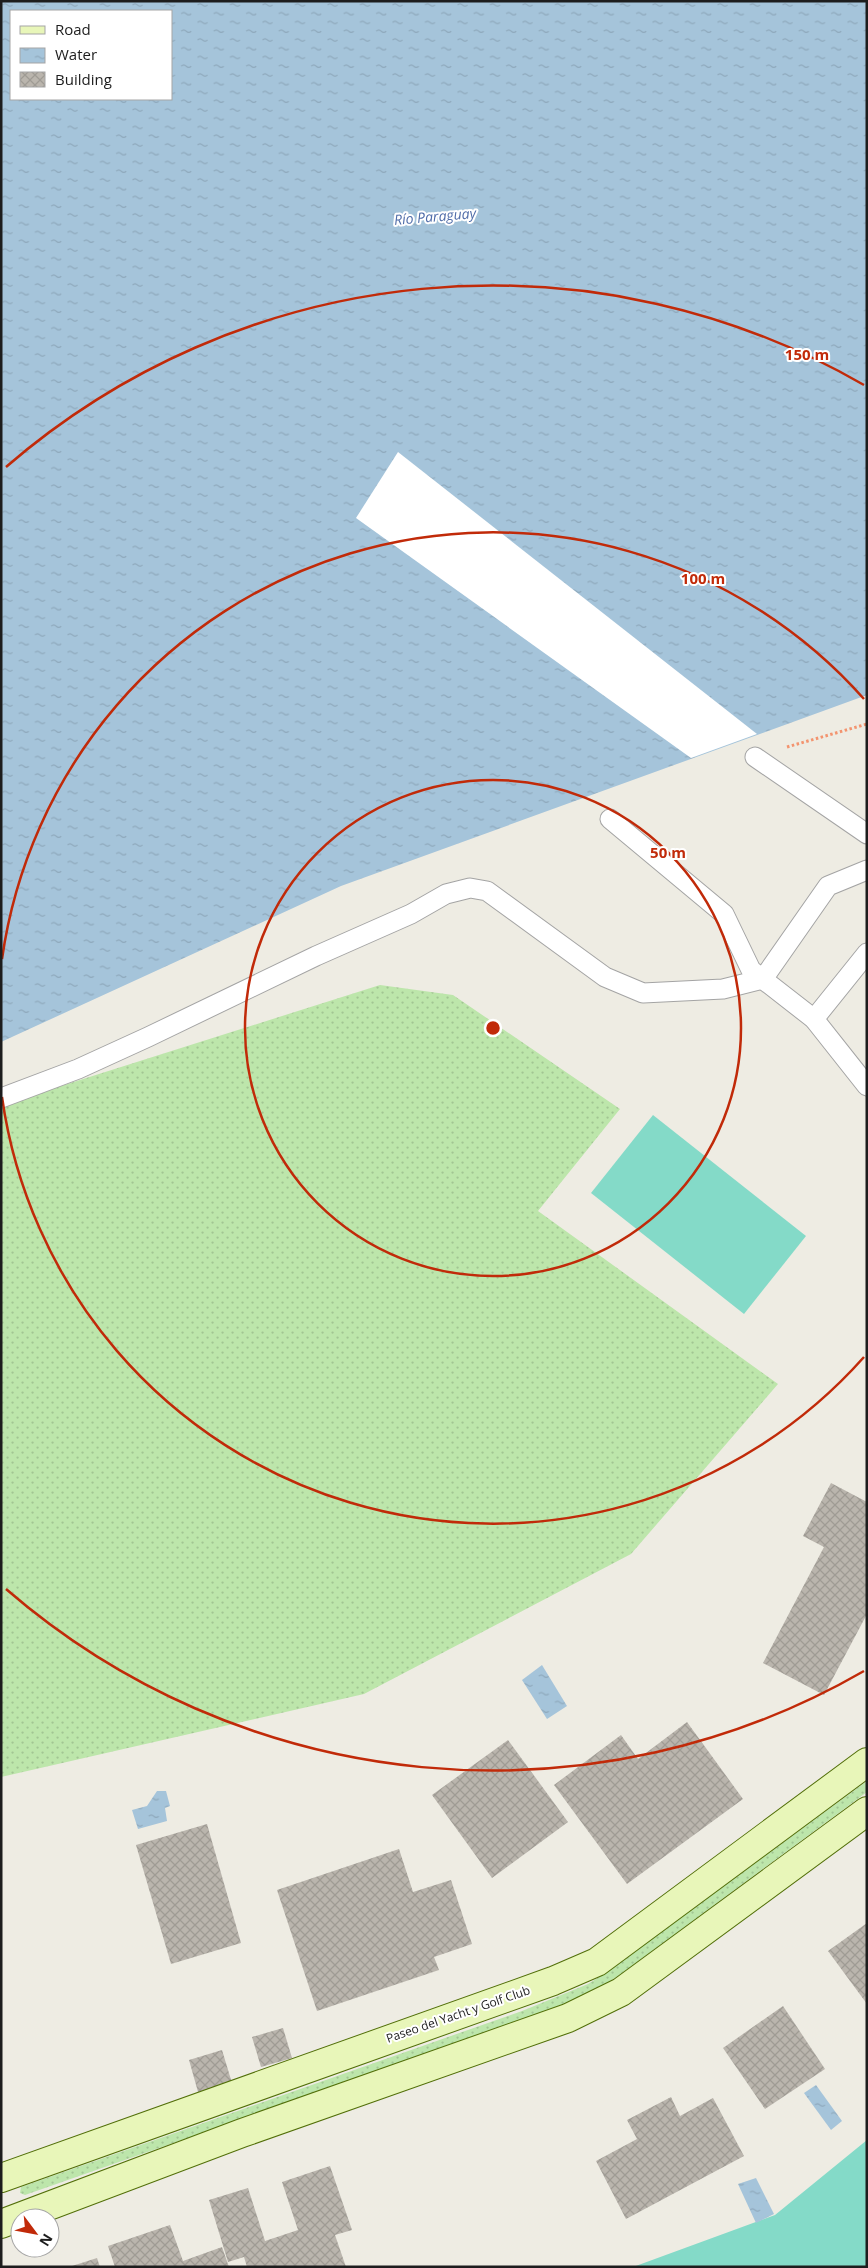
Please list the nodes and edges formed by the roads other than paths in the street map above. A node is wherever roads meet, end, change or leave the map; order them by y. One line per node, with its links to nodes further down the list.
1 (755, 757): 3 (lane)
2 (610, 819): 6 (lane)
3 (867, 834)
4 (867, 870): 6 (lane)
5 (867, 953): 7 (lane)
6 (763, 979): 7 (lane); 9 (lane)
7 (814, 1019): 8 (lane)
8 (867, 1086)
9 (1, 1098)
10 (867, 1762): 12 (main road, Paseo del Yacht y Golf Club)
11 (867, 1811): 13 (main road)
12 (1, 2178)
13 (1, 2224)

